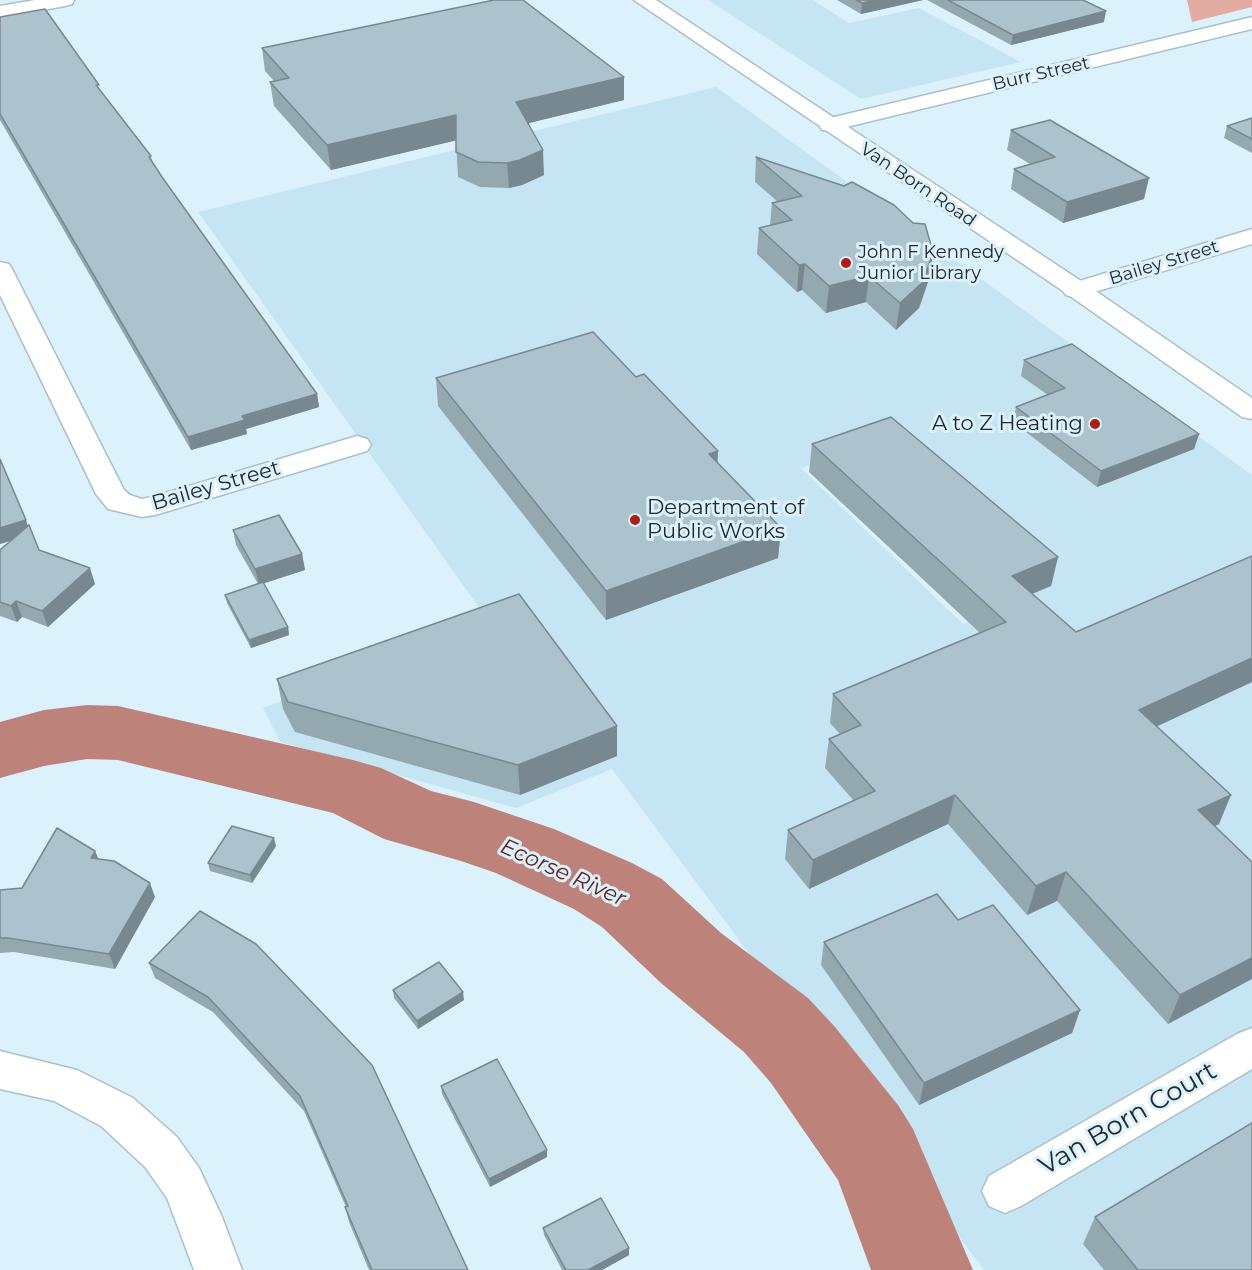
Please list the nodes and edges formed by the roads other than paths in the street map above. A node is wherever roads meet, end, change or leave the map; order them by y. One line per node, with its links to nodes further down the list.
1 (65, 0): 3 (street)
2 (643, 0): 5 (street, Van Born Road)
3 (0, 12)
4 (1252, 23): 5 (street, Burr Street)
5 (830, 125): 8 (street, Van Born Road)
6 (1252, 236): 8 (street, Bailey Street)
7 (0, 269): 10 (street, Bailey Street)
8 (1076, 290): 9 (street, Van Born Road)
9 (1252, 411)
10 (357, 445)
11 (1252, 1047): 13 (street, Van Born Court)
12 (0, 1070): 14 (street)
13 (1005, 1191)
14 (218, 1270)

